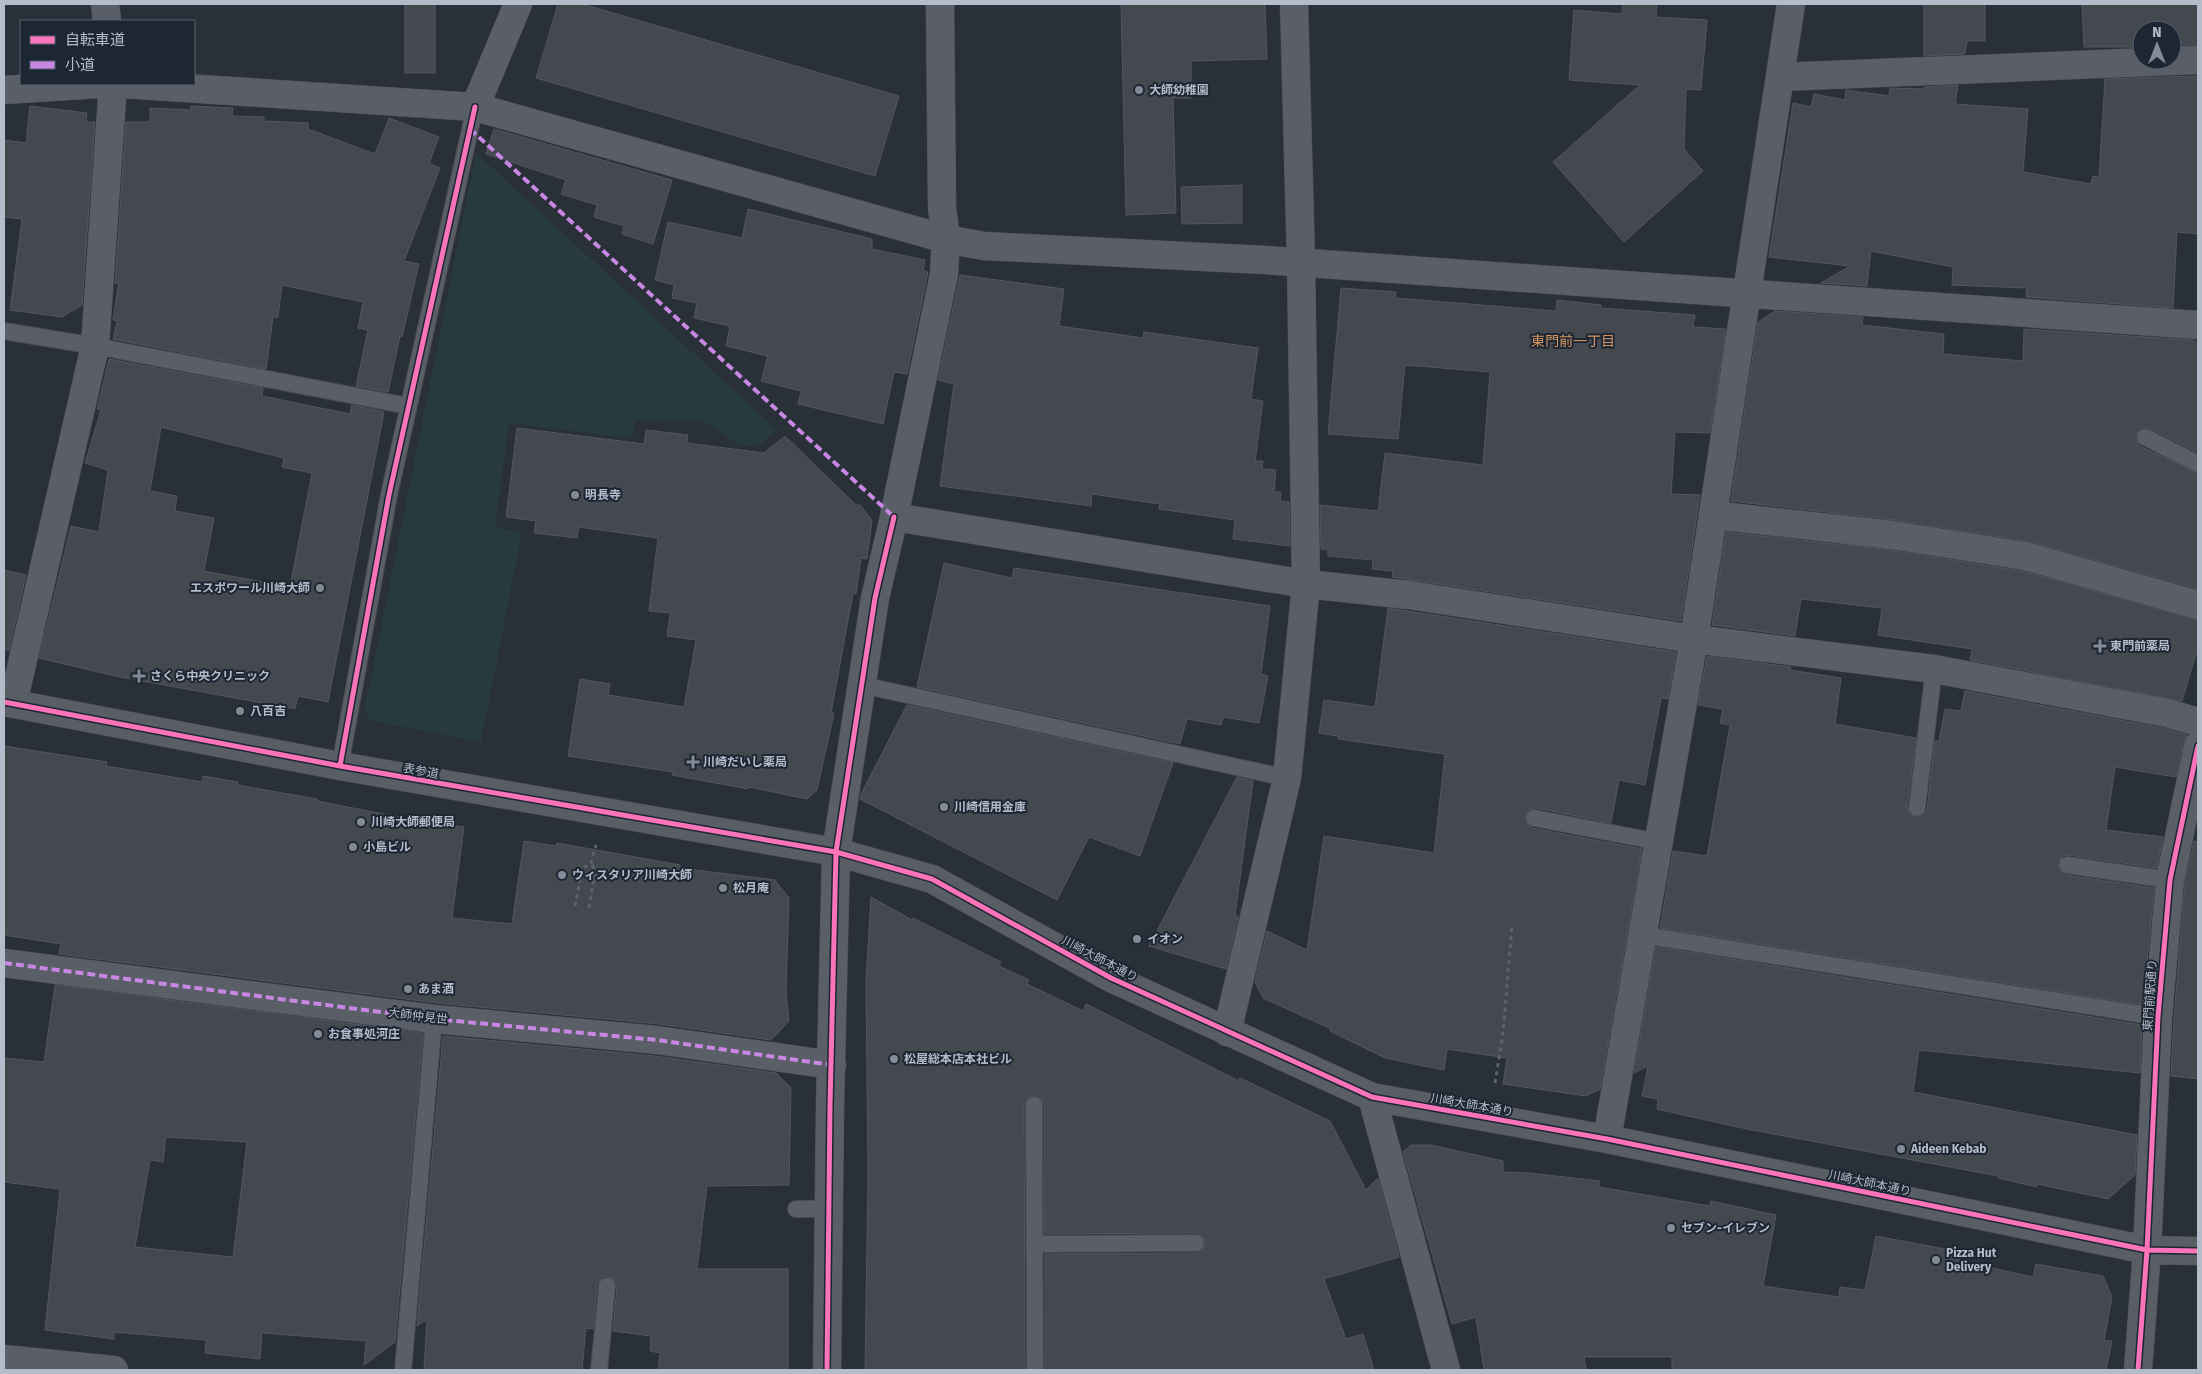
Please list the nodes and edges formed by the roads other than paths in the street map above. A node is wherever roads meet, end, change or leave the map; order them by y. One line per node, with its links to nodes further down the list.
1 (105, 4): 6 (street)
2 (518, 4): 13 (street)
3 (940, 4): 14 (street)
4 (1294, 4): 15 (street)
5 (1792, 4): 8 (street)
6 (107, 20)
7 (2198, 60): 8 (street)
8 (1780, 77): 16 (street)
9 (83, 85): 12 (street)
10 (113, 85): 19 (street)
11 (139, 85): 13 (street)
12 (4, 90)
13 (476, 107): 14 (street); 20 (lane)
14 (946, 240): 15 (street); 24 (street)
15 (1301, 262): 16 (street); 25 (street)
16 (1747, 293): 17 (street); 23 (street)
17 (2198, 324)
18 (4, 331): 19 (lane)
19 (95, 346): 20 (lane); 30 (street)
20 (408, 406): 33 (lane)
21 (2144, 437): 22 (lane)
22 (2198, 464)
23 (1713, 515): 26 (street); 27 (street)
24 (894, 517): 25 (street); 29 (street)
25 (1306, 584): 27 (street); 34 (street)
26 (2198, 605)
27 (1694, 639): 28 (street); 37 (street)
28 (1934, 669): 31 (street); 35 (lane)
29 (862, 685): 34 (lane); 38 (street)
30 (8, 702): 33 (street, 表参道)
31 (2198, 722)
32 (2198, 746): 40 (street, 東門前駅通り)
33 (340, 766): 38 (street, 表参道)
34 (1287, 778): 45 (street)
35 (1916, 808)
36 (1534, 818): 37 (lane)
37 (1659, 842): 41 (street)
38 (836, 852): 45 (street, 川崎大師本通り); 46 (street)
39 (2066, 865): 40 (lane)
40 (2170, 880): 43 (street, 東門前駅通り)
41 (1644, 935): 43 (lane); 49 (street)
42 (4, 963): 44 (street, 大師仲見世)
43 (2158, 1016): 54 (street, 東門前駅通り)
44 (434, 1018): 46 (street, 大師仲見世); 59 (lane)
45 (1227, 1032): 47 (street, 川崎大師本通り)
46 (832, 1065): 51 (street)
47 (1372, 1097): 49 (street, 川崎大師本通り); 63 (street)
48 (1034, 1105): 53 (lane)
49 (1607, 1139): 54 (street, 川崎大師本通り)
50 (796, 1209): 51 (lane)
51 (829, 1209): 61 (street)
52 (1196, 1243): 53 (lane)
53 (1034, 1244): 62 (lane)
54 (2147, 1250): 55 (street, 川崎大師本通り); 64 (street)
55 (2198, 1251)
56 (607, 1286): 60 (lane)
57 (4, 1359): 58 (street)
58 (114, 1370)
59 (403, 1370)
60 (599, 1370)
61 (827, 1370)
62 (1034, 1370)
63 (1446, 1370)
64 (2138, 1370)

